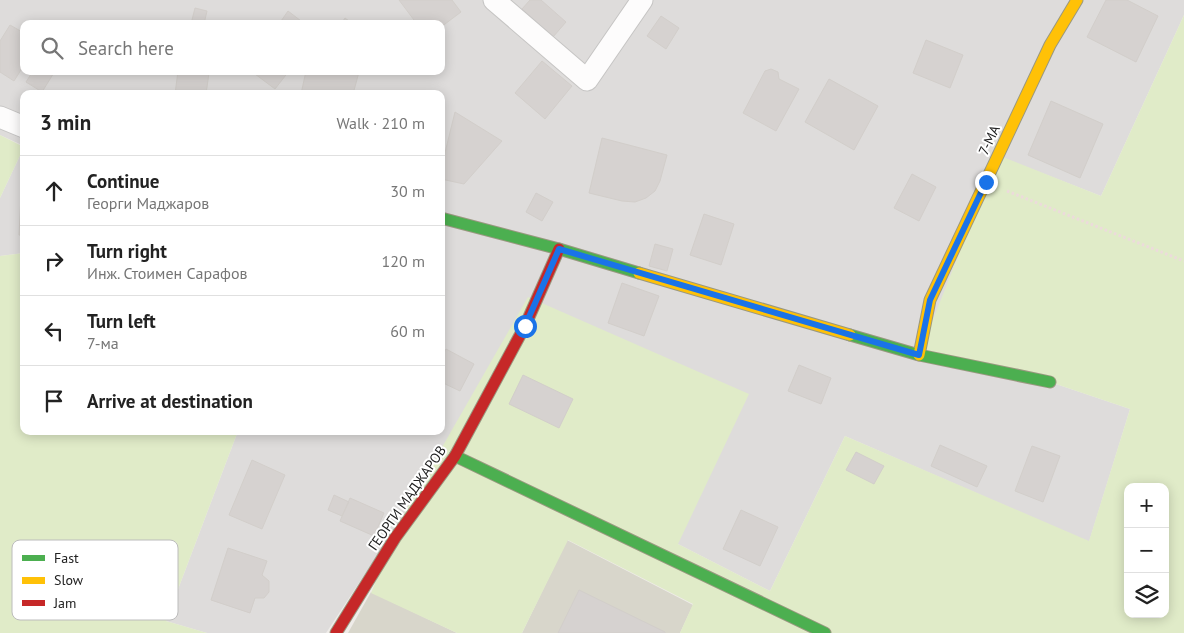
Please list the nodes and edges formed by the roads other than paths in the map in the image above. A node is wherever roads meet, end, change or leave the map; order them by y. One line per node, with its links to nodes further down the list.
1 (494, 0): 2 (street)
2 (642, 0)
3 (1078, 0): 8 (street, 7-МА)
4 (0, 117): 5 (street)
5 (20, 125)
6 (445, 219): 7 (street)
7 (559, 249): 8 (street); 10 (street, ГЕОРГИ МАДЖАРОВ)
8 (919, 355): 9 (street)
9 (1050, 382)
10 (456, 456): 11 (street, ГЕОРГИ МАДЖАРОВ); 12 (street)
11 (338, 630)
12 (825, 633)

